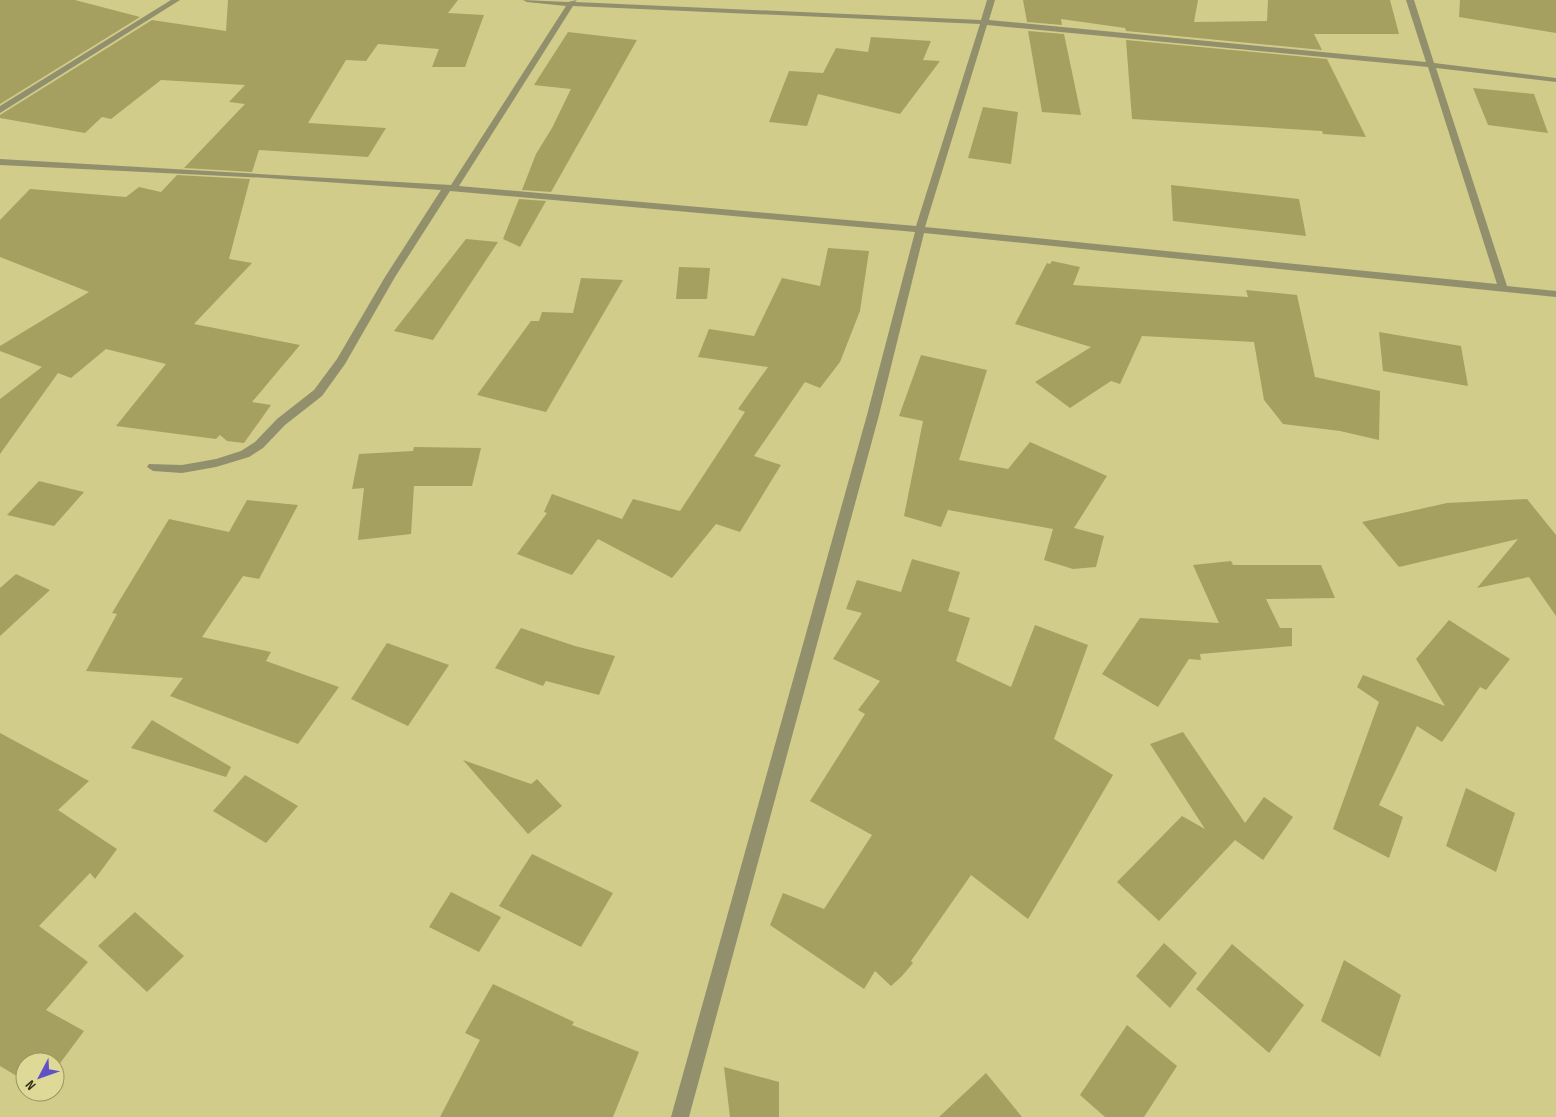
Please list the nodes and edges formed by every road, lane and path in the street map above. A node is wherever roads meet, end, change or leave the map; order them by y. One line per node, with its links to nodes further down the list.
1 (176, 0): 9 (street)
2 (527, 0): 5 (street)
3 (990, 0): 6 (street)
4 (1410, 0): 7 (street)
5 (572, 2): 6 (street); 11 (street)
6 (984, 22): 7 (street); 12 (street)
7 (1432, 65): 8 (street); 13 (street)
8 (1556, 80)
9 (0, 110)
10 (0, 162): 11 (street)
11 (452, 187): 12 (street); 15 (street)
12 (920, 229): 13 (street); 16 (street)
13 (1503, 288): 14 (street)
14 (1556, 294)
15 (153, 467)
16 (680, 1117)

